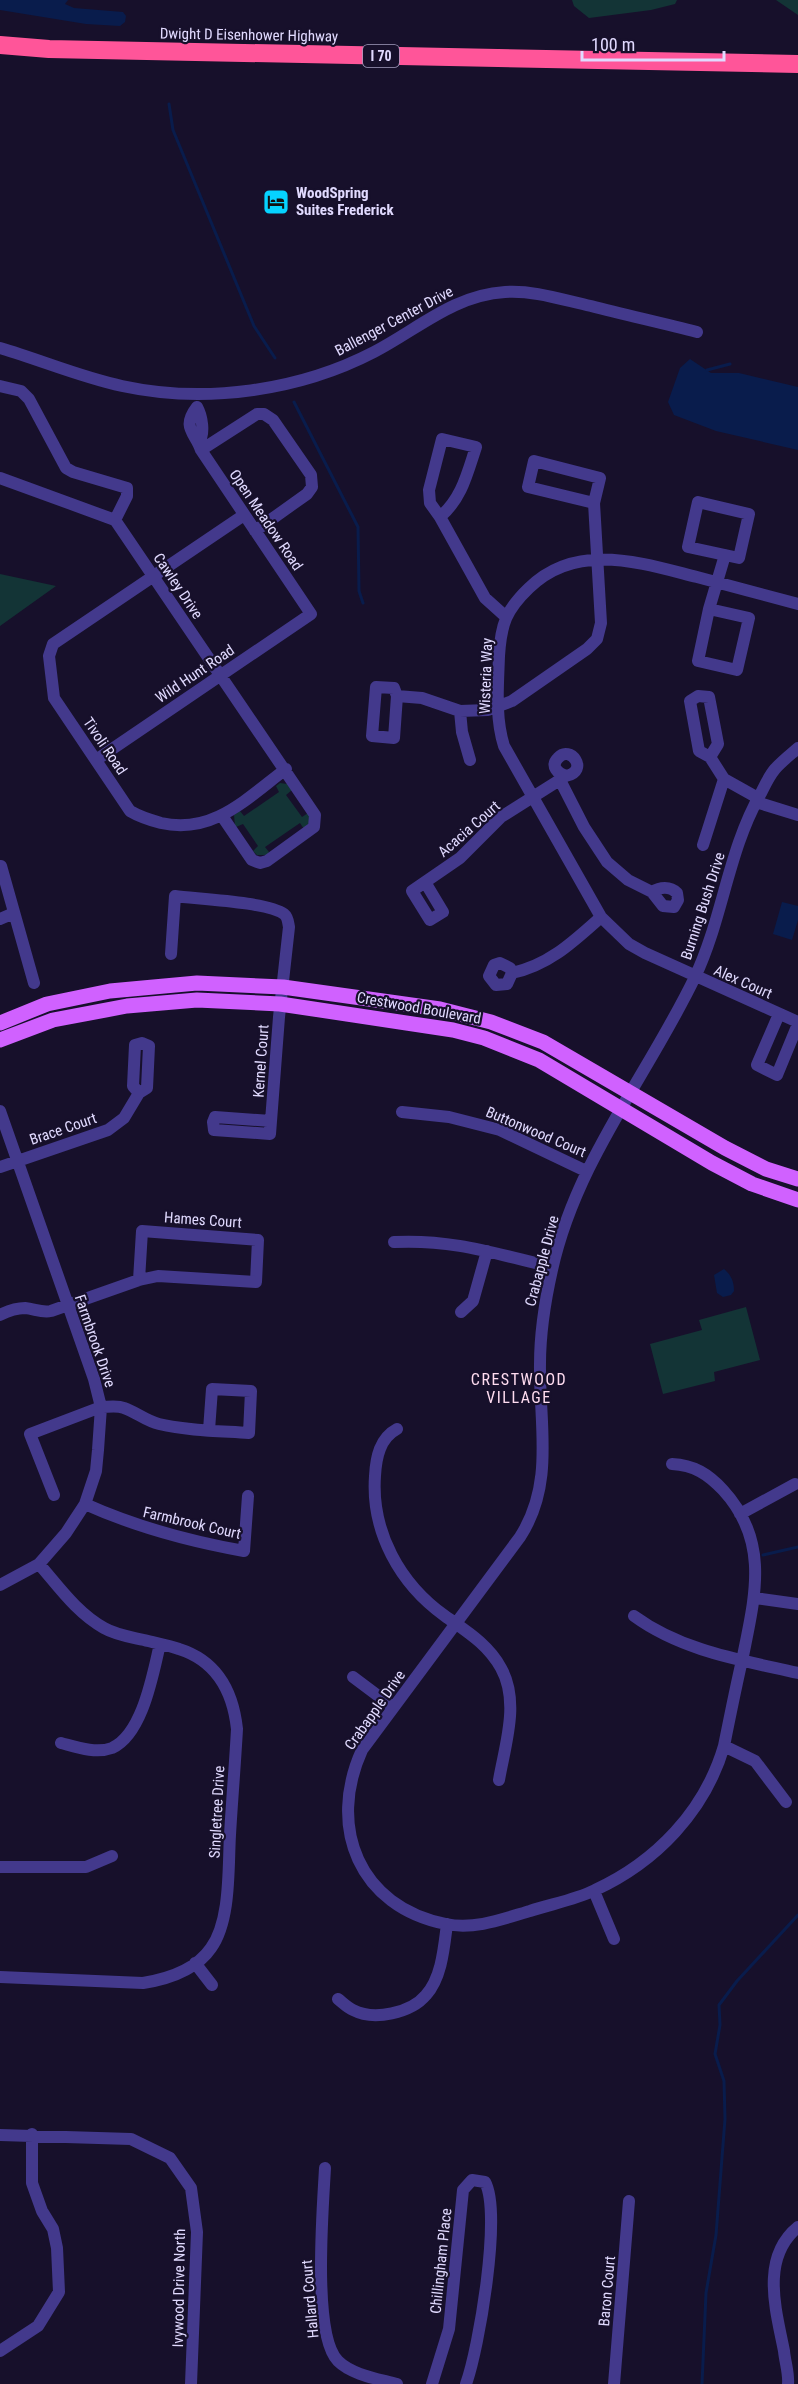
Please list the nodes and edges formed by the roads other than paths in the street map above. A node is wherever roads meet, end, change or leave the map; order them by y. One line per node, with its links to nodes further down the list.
1 (0, 47): 2 (highway, Dwight D Eisenhower Highway / I 70)
2 (713, 63): 3 (highway, I 70); 4 (highway)
3 (798, 64)
4 (798, 75)
5 (697, 332): 8 (street, Ballenger Center Drive)
6 (0, 348): 8 (street, Ballenger Center Drive)
7 (0, 386): 14 (street)
8 (197, 393): 9 (street)
9 (200, 446): 12 (street, Open Meadow Road); 15 (street)
10 (0, 478): 14 (street)
11 (594, 503): 11 (street); 17 (street)
12 (244, 515): 15 (street, Open Meadow Road); 18 (street)
13 (440, 517): 13 (street); 23 (street)
14 (115, 520): 18 (street, Cawley Drive)
15 (255, 531): 22 (street, Open Meadow Road)
16 (725, 555): 16 (street); 19 (street)
17 (598, 560): 19 (street, Wisteria Way); 23 (street, Wisteria Way); 26 (street)
18 (152, 576): 24 (street, Cawley Drive); 30 (street, Tivoli Road)
19 (719, 583): 20 (street, Wisteria Way); 21 (street)
20 (798, 604)
21 (709, 609): 21 (street)
22 (311, 614): 24 (street, Wild Hunt Road)
23 (506, 616): 26 (street, Wisteria Way)
24 (221, 676): 30 (street, Wild Hunt Road); 32 (street, Cawley Drive)
25 (397, 696): 27 (street)
26 (498, 706): 27 (street); 34 (street, Wisteria Way)
27 (460, 711): 31 (street)
28 (798, 748): 35 (street, Burning Bush Drive)
29 (710, 757): 33 (street)
30 (96, 760): 37 (street, Tivoli Road)
31 (470, 760)
32 (286, 769): 37 (street, Tivoli Road); 37 (street, Cawley Drive)
33 (724, 779): 35 (street); 38 (street)
34 (532, 797): 40 (street, Acacia Court); 41 (street, Acacia Court); 43 (street, Wisteria Way)
35 (757, 800): 36 (street); 47 (street, Burning Bush Drive)
36 (798, 814)
37 (222, 816)
38 (703, 845)
39 (0, 866): 42 (street)
40 (425, 882)
41 (652, 892)
42 (14, 914): 44 (street); 48 (street)
43 (601, 917): 46 (street); 47 (street, Wisteria Way)
44 (0, 919)
45 (171, 954): 49 (street, Kernel Court)
46 (512, 973)
47 (695, 977): 51 (street, Alex Court); 55 (street, Burning Bush Drive)
48 (34, 983)
49 (283, 987): 50 (street, Kernel Court); 52 (main road, Crestwood Boulevard); 55 (main road, Crestwood Boulevard)
50 (280, 1004): 54 (main road, Crestwood Boulevard); 57 (main road, Crestwood Boulevard); 60 (street, Kernel Court)
51 (779, 1014): 53 (street, Alex Court); 53 (street, Alex Court)
52 (0, 1023)
53 (798, 1023)
54 (0, 1040)
55 (630, 1092): 57 (street, Burning Bush Drive); 64 (main road, Crestwood Boulevard)
56 (139, 1093): 61 (street, Brace Court)
57 (620, 1108): 63 (street, Crabapple Drive); 65 (main road, Crestwood Boulevard)
58 (0, 1111): 61 (street, Farmbrook Drive)
59 (402, 1112): 63 (street, Buttonwood Court)
60 (271, 1121)
61 (16, 1161): 62 (street, Brace Court); 70 (street, Farmbrook Drive)
62 (0, 1167)
63 (586, 1171): 68 (street, Crabapple Drive)
64 (798, 1179)
65 (798, 1200)
66 (394, 1242): 67 (street)
67 (487, 1251): 68 (street); 71 (street)
68 (552, 1267): 87 (street, Crabapple Drive)
69 (139, 1280): 69 (street, Hames Court); 70 (street, Hames Court)
70 (68, 1306): 72 (street, Hames Court); 73 (street, Farmbrook Drive)
71 (461, 1312)
72 (0, 1315)
73 (101, 1407): 75 (street); 78 (street); 80 (street, Farmbrook Drive)
74 (398, 1429): 87 (street)
75 (209, 1430): 75 (street)
76 (672, 1464): 81 (street, Crabapple Drive)
77 (795, 1484): 81 (street)
78 (54, 1495)
79 (248, 1497): 80 (street, Farmbrook Court)
80 (84, 1504): 82 (street, Farmbrook Drive)
81 (740, 1514): 84 (street, Crabapple Drive)
82 (39, 1564): 83 (street, Farmbrook Drive); 88 (street, Singletree Drive)
83 (0, 1585)
84 (755, 1598): 85 (street); 89 (street, Crabapple Drive)
85 (798, 1604)
86 (634, 1616): 89 (street)
87 (457, 1623): 92 (street, Crabapple Drive); 95 (street)
88 (160, 1644): 93 (street); 102 (street, Singletree Drive)
89 (742, 1660): 90 (street); 94 (street, Crabapple Drive)
90 (798, 1673)
91 (353, 1677): 92 (street)
92 (393, 1707): 100 (street, Crabapple Drive)
93 (61, 1743)
94 (724, 1746): 96 (street); 99 (street, Crabapple Drive)
95 (499, 1780)
96 (786, 1802)
97 (112, 1856): 98 (street)
98 (0, 1867)
99 (594, 1891): 100 (street, Crabapple Drive); 101 (street)
100 (447, 1924): 105 (street)
101 (614, 1939)
102 (195, 1964): 103 (street, Singletree Drive); 104 (street)
103 (0, 1977)
104 (212, 1985)
105 (338, 1999)
106 (32, 2134): 107 (street, Ivywood Drive North); 111 (street); 112 (street, Ivywood Drive North)
107 (0, 2135)
108 (325, 2168): 113 (street, Hallard Court)
109 (629, 2201): 116 (street, Baron Court)
110 (798, 2227): 117 (street)
111 (0, 2351)
112 (191, 2384)
113 (398, 2384)
114 (432, 2384): 115 (street, Chillingham Place)
115 (466, 2384)
116 (614, 2384)
117 (788, 2384)

